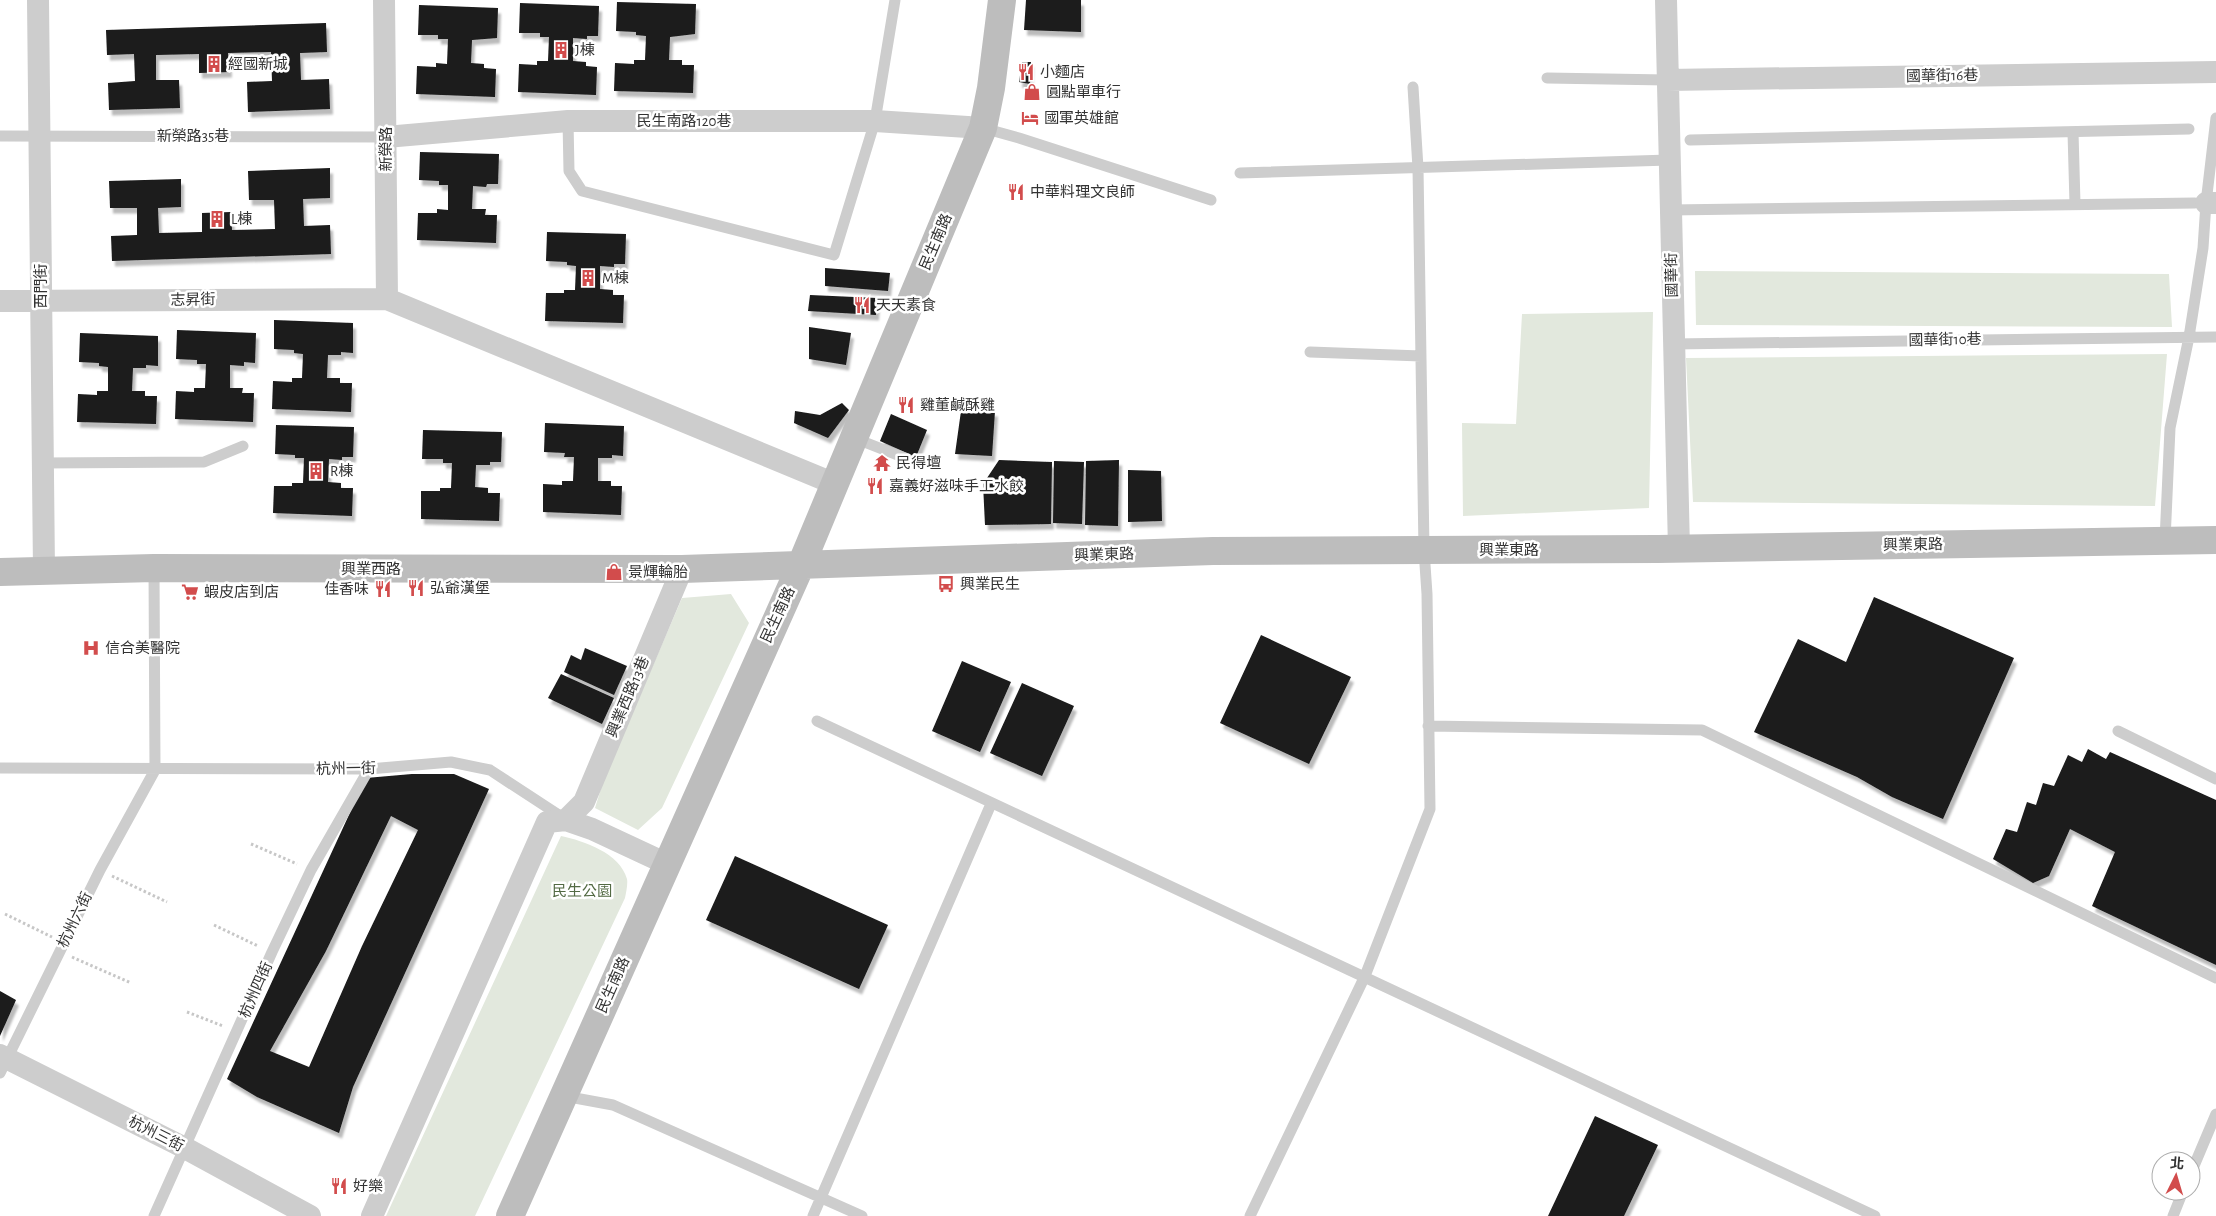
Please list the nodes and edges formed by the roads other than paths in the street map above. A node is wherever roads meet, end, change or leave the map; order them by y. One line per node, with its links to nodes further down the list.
1 (38, 0): 16 (street, 西門街)
2 (384, 0): 18 (street, 新榮路)
3 (895, 0): 12 (lane)
4 (1002, 0): 13 (street, 民生南路)
5 (1666, 0): 8 (street, 國華街)
6 (2216, 72): 8 (street, 國華街16巷)
7 (1547, 78): 8 (lane)
8 (1667, 80): 20 (street, 國華街)
9 (1412, 87): 21 (lane)
10 (2216, 118): 24 (lane)
11 (568, 121): 12 (street, 民生南路120巷); 12 (lane); 18 (street, 民生南路120巷)
12 (876, 121): 13 (street, 民生南路120巷)
13 (983, 128): 23 (lane); 35 (street, 民生南路)
14 (2189, 130): 15 (lane)
15 (2073, 132): 19 (lane); 25 (lane)
16 (41, 135): 17 (lane, 新榮路35巷); 18 (lane, 新榮路35巷); 29 (street, 西門街)
17 (0, 136)
18 (386, 137): 27 (street, 新榮路)
19 (1690, 140)
20 (1669, 160): 21 (lane); 26 (street, 國華街)
21 (1418, 168): 22 (lane); 34 (lane)
22 (1240, 173)
23 (1211, 200)
24 (2206, 203): 25 (lane); 30 (lane)
25 (2075, 204): 26 (lane)
26 (1670, 210): 32 (street, 國華街)
27 (387, 298): 29 (street, 志昇街); 39 (street)
28 (0, 300): 29 (street, 志昇街)
29 (41, 302): 38 (street, 西門街)
30 (2189, 337): 31 (lane, 國華街10巷); 32 (lane, 國華街10巷); 41 (lane)
31 (2216, 337)
32 (1673, 344): 42 (street, 國華街)
33 (1310, 352): 34 (lane)
34 (1421, 356): 43 (lane)
35 (854, 438): 37 (lane); 39 (street, 民生南路)
36 (243, 446): 38 (lane)
37 (905, 458)
38 (42, 463): 47 (street, 西門街)
39 (835, 484): 44 (street, 民生南路)
40 (2216, 540): 41 (street, 興業東路)
41 (2165, 541): 42 (street, 興業東路)
42 (1680, 549): 43 (street, 興業東路)
43 (1424, 550): 44 (street, 興業東路); 50 (lane)
44 (801, 566): 46 (street, 興業西路); 58 (street, 民生南路)
45 (154, 568): 46 (street, 興業西路); 47 (street, 興業西路); 54 (lane)
46 (682, 569): 57 (street, 興業西路13巷)
47 (44, 571): 48 (street, 興業西路)
48 (0, 572)
49 (817, 721): 56 (lane)
50 (1428, 726): 59 (lane); 60 (lane)
51 (2118, 731): 55 (lane)
52 (0, 768): 54 (lane, 杭州一街)
53 (369, 769): 54 (lane, 杭州一街); 57 (lane, 杭州一街); 64 (lane, 杭州四街)
54 (155, 770): 61 (lane, 杭州六街)
55 (2216, 779)
56 (991, 804): 59 (lane); 66 (lane)
57 (566, 820): 58 (street, 杭州一街); 70 (street)
58 (666, 864): 62 (street, 民生南路)
59 (1365, 976): 74 (lane); 75 (lane)
60 (2216, 978)
61 (2, 1062): 64 (street, 杭州三街)
62 (564, 1096): 66 (lane); 71 (street, 民生南路)
63 (2216, 1114): 65 (lane)
64 (185, 1148): 68 (lane, 杭州四街); 69 (street, 杭州三街)
65 (2200, 1151)
66 (821, 1197): 72 (lane); 73 (lane)
67 (2180, 1201): 76 (lane)
68 (154, 1216)
69 (310, 1216)
70 (372, 1216)
71 (510, 1216)
72 (813, 1216)
73 (862, 1216)
74 (1250, 1216)
75 (1875, 1216)
76 (2173, 1216)

